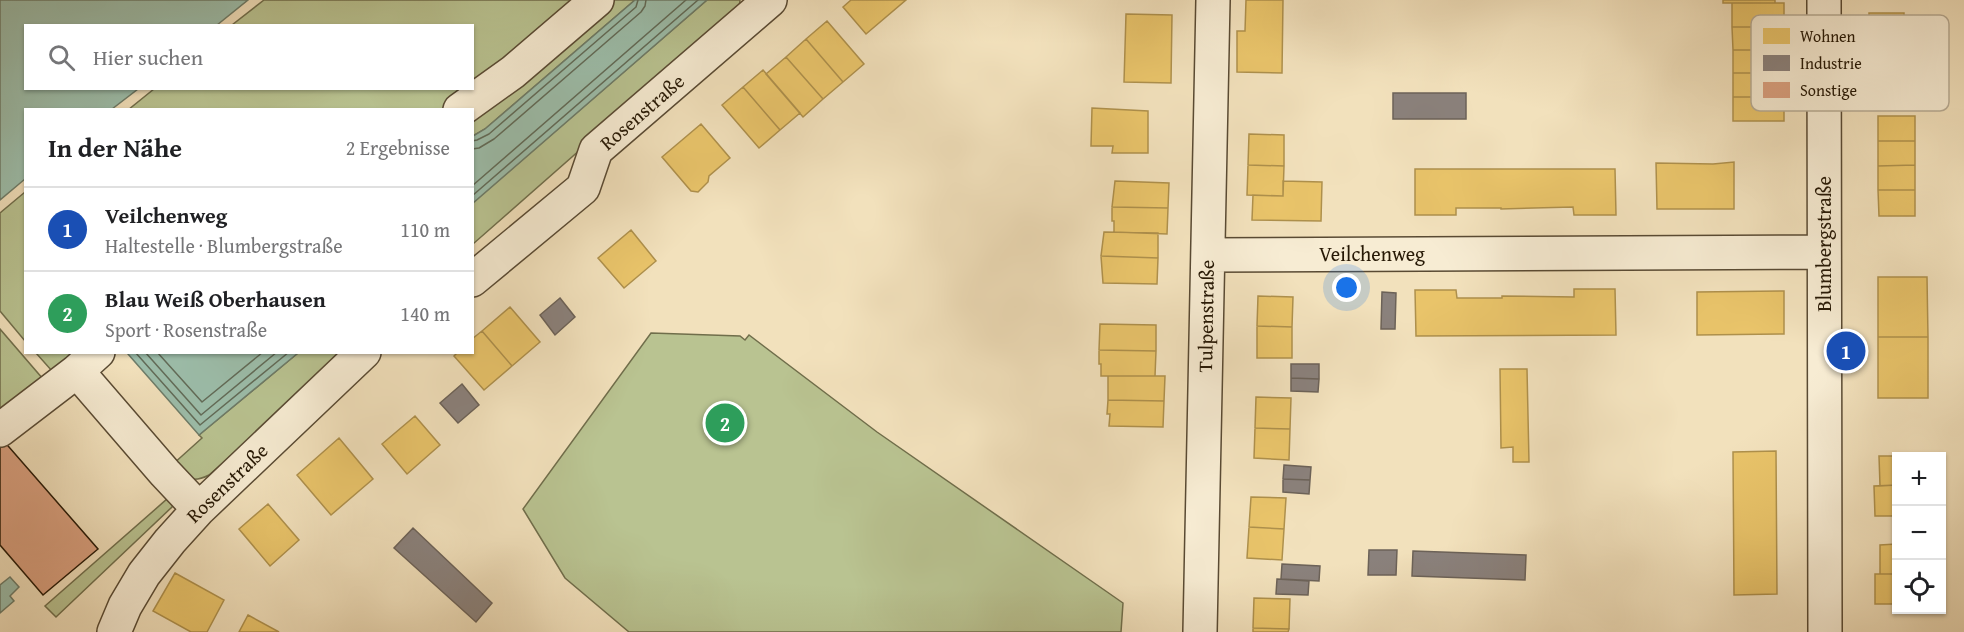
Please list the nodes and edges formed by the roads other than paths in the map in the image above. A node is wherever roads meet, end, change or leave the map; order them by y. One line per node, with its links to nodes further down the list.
1 (597, 0): 4 (street)
2 (770, 0): 8 (street, Rosenstraße)
3 (1213, 0): 7 (street, Tulpenstraße)
4 (463, 108)
5 (1824, 111): 6 (street, Blumbergstraße)
6 (1824, 252): 7 (street, Veilchenweg); 15 (street, Blumbergstraße)
7 (1208, 255): 14 (street, Tulpenstraße)
8 (474, 278)
9 (362, 354): 12 (street, Rosenstraße)
10 (87, 362): 11 (street); 12 (street)
11 (0, 430)
12 (199, 509): 13 (street, Rosenstraße)
13 (114, 632)
14 (1200, 632)
15 (1825, 632)

